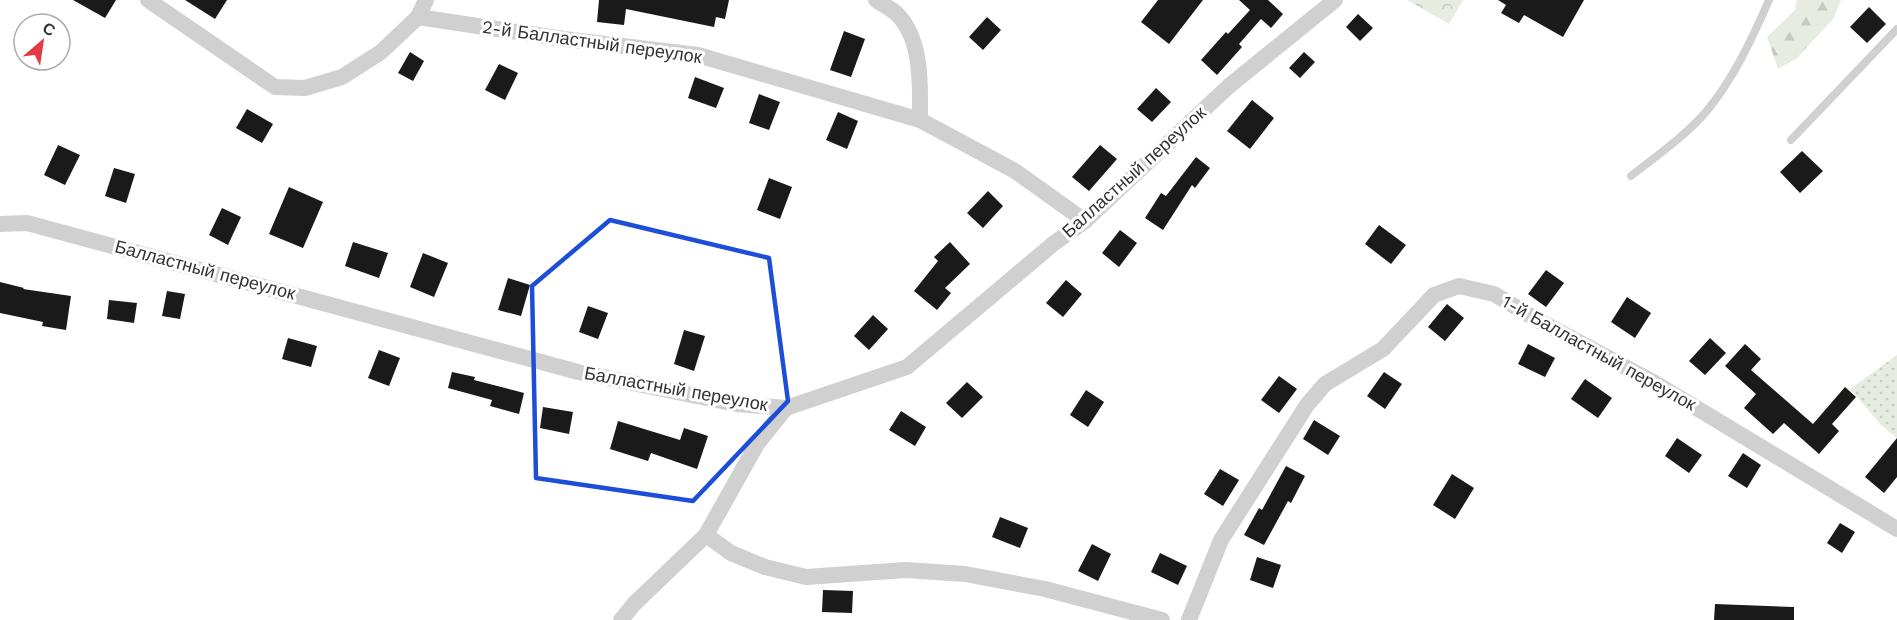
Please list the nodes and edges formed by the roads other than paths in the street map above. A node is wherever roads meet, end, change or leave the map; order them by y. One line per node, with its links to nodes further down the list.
1 (148, 0): 6 (street)
2 (426, 0): 6 (street)
3 (876, 0): 8 (street)
4 (1335, 0): 11 (street, Балластный переулок)
5 (1769, 0): 10 (lane)
6 (418, 17): 8 (street, 2-й Балластный переулок)
7 (1897, 28): 9 (lane)
8 (920, 120): 11 (street, 2-й Балластный переулок)
9 (1791, 140)
10 (1631, 176)
11 (1085, 221): 13 (street, Балластный переулок)
12 (0, 224): 13 (street, Балластный переулок)
13 (786, 408): 15 (street)
14 (1897, 529): 18 (street, 1-й Балластный переулок)
15 (706, 535): 16 (street); 17 (street)
16 (621, 620)
17 (1162, 620)
18 (1190, 620)

